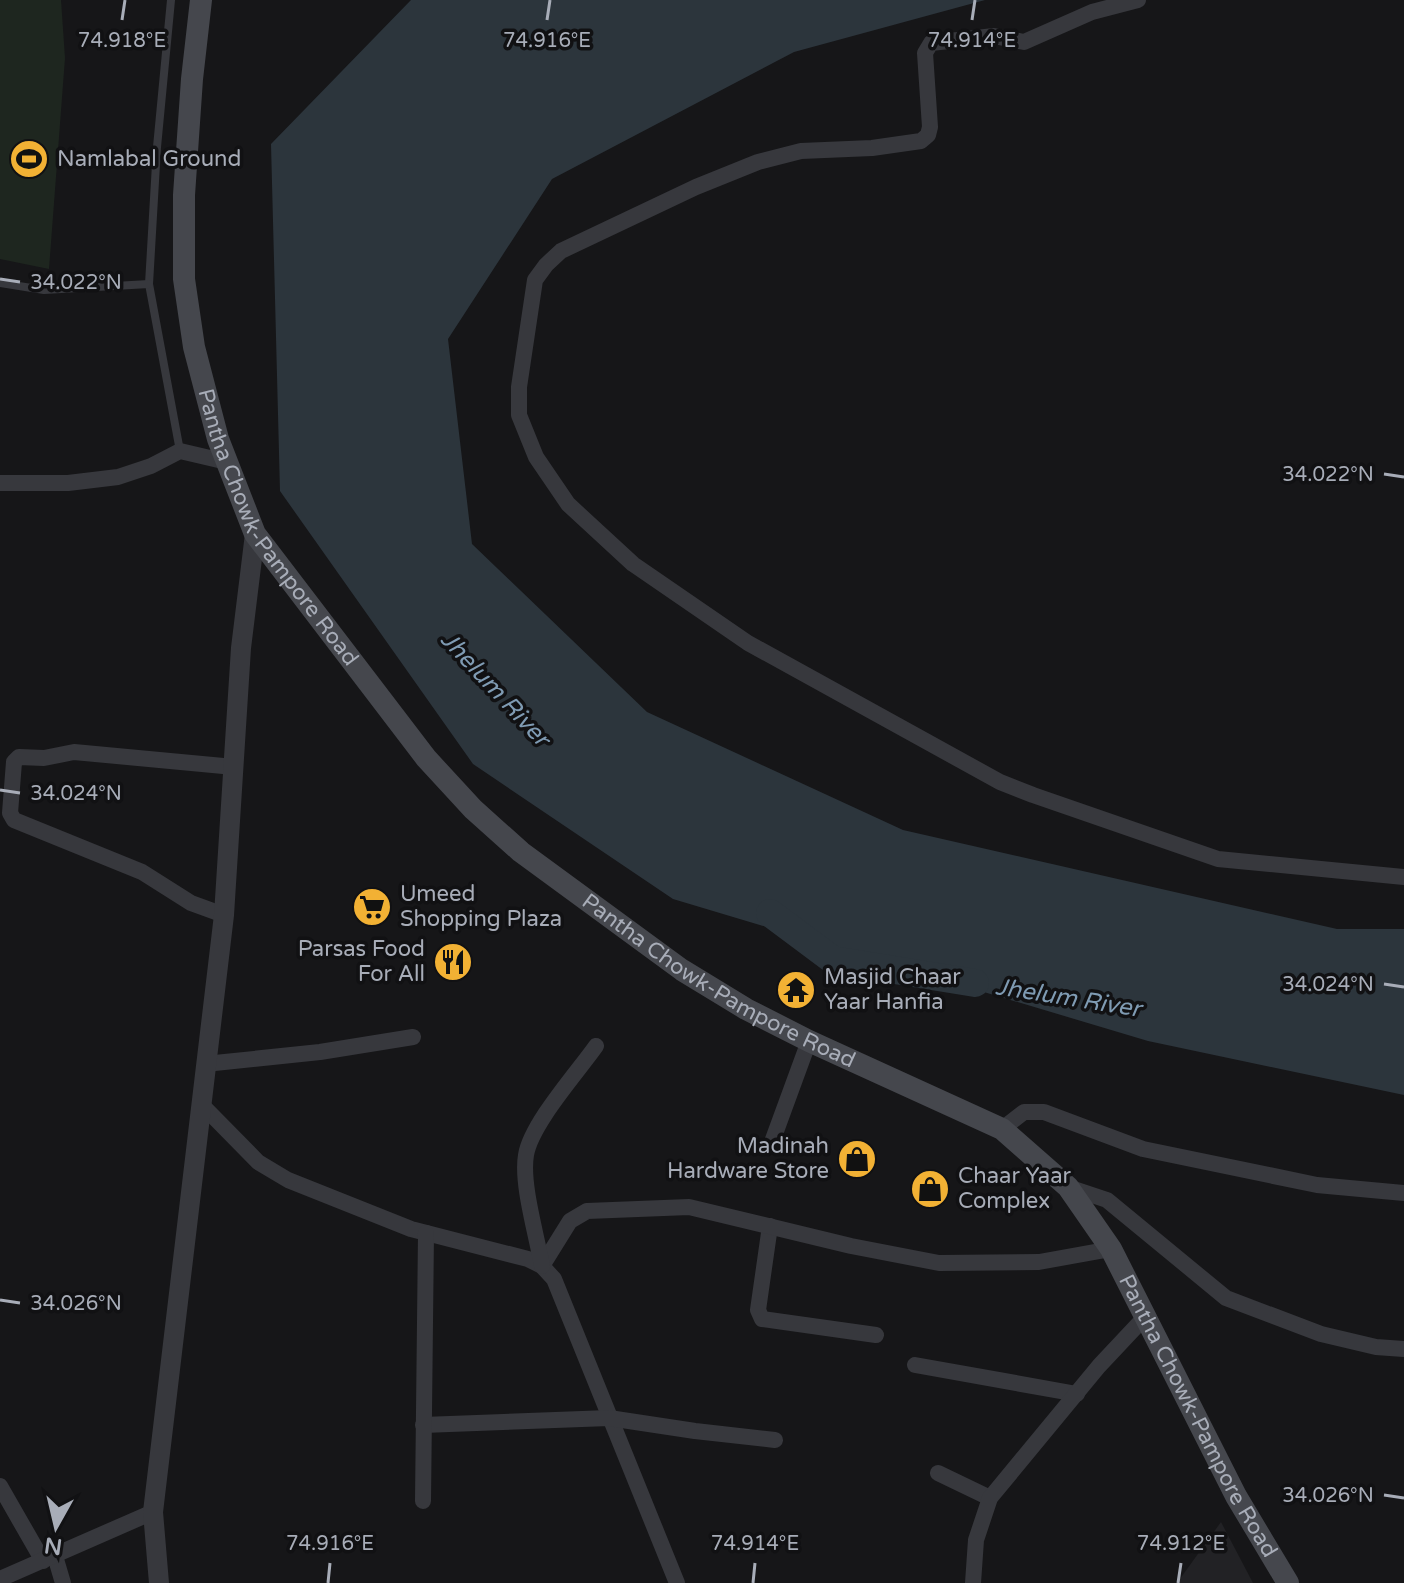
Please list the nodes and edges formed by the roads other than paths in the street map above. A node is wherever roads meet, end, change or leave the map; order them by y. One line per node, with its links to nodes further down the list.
1 (171, 0): 5 (lane)
2 (201, 0): 7 (main road, Pantha Chowk-Pampore Road)
3 (1138, 0): 11 (street)
4 (0, 283): 5 (lane)
5 (149, 284): 6 (lane)
6 (180, 451): 7 (street); 8 (street)
7 (227, 462): 9 (main road, Pantha Chowk-Pampore Road)
8 (0, 483)
9 (255, 534): 10 (street); 14 (main road, Pantha Chowk-Pampore Road)
10 (234, 767): 12 (street); 12 (street)
11 (1404, 877)
12 (224, 915): 16 (street)
13 (413, 1037): 16 (street)
14 (809, 1041): 18 (main road, Pantha Chowk-Pampore Road); 19 (street)
15 (596, 1046): 25 (street)
16 (205, 1064): 17 (street)
17 (201, 1104): 23 (street); 38 (street)
18 (1002, 1129): 20 (main road, Pantha Chowk-Pampore Road); 21 (street)
19 (772, 1142)
20 (1068, 1187): 24 (main road, Pantha Chowk-Pampore Road); 28 (street)
21 (1404, 1193)
22 (770, 1226): 24 (street); 25 (street); 27 (street)
23 (426, 1233): 25 (street); 32 (street)
24 (1111, 1249): 26 (main road, Pantha Chowk-Pampore Road)
25 (542, 1266): 31 (street)
26 (1145, 1317): 30 (street); 45 (main road, Pantha Chowk-Pampore Road)
27 (876, 1335)
28 (1404, 1349)
29 (915, 1365): 30 (street)
30 (1077, 1394): 36 (street)
31 (609, 1418): 32 (street); 33 (street); 43 (street)
32 (423, 1425): 37 (street)
33 (775, 1440)
34 (938, 1473): 36 (street)
35 (0, 1486): 39 (street)
36 (990, 1498): 44 (street)
37 (423, 1501)
38 (153, 1512): 39 (street); 42 (street)
39 (49, 1558): 40 (street); 41 (street)
40 (0, 1579)
41 (63, 1583)
42 (159, 1583)
43 (677, 1583)
44 (973, 1583)
45 (1288, 1583)

